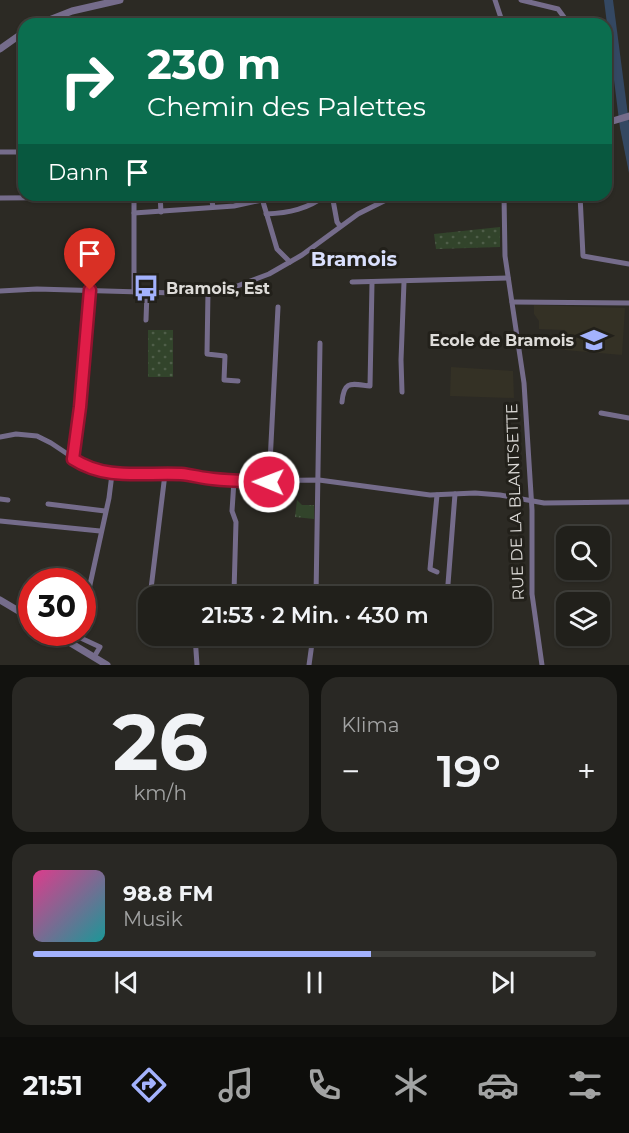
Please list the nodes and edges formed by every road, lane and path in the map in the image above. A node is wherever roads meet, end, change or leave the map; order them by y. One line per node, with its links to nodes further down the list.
1 (120, 0): 5 (street)
2 (495, 0): 6 (street)
3 (521, 0): 4 (street)
4 (553, 3): 7 (street)
5 (54, 18)
6 (501, 18)
7 (565, 18)
8 (18, 36): 9 (street)
9 (0, 49)
10 (629, 116): 11 (street)
11 (612, 121)
12 (0, 152): 13 (street)
13 (18, 152)
14 (0, 198): 15 (street)
15 (18, 198)
16 (134, 201): 28 (street)
17 (160, 201): 27 (street)
18 (212, 201): 26 (street)
19 (252, 201): 26 (street)
20 (263, 201): 29 (street)
21 (315, 201): 29 (street)
22 (333, 201): 30 (street)
23 (385, 201): 30 (street)
24 (504, 201): 33 (street, RUE DE LA BLANTSETTE)
25 (580, 201): 32 (street)
26 (213, 207): 27 (street)
27 (160, 212): 28 (street)
28 (134, 213): 39 (street)
29 (266, 214): 31 (street)
30 (340, 226): 31 (street)
31 (290, 262): 40 (street)
32 (629, 264)
33 (508, 278): 35 (street); 42 (street, RUE DE LA BLANTSETTE)
34 (352, 282): 36 (street)
35 (404, 282): 36 (street); 48 (street)
36 (372, 283): 49 (street)
37 (90, 290): 38 (street); 39 (street); 53 (street)
38 (0, 291)
39 (134, 291): 41 (street)
40 (208, 291): 41 (street); 47 (street)
41 (147, 292): 45 (street)
42 (512, 302): 43 (street); 63 (street, RUE DE LA BLANTSETTE)
43 (629, 303)
44 (278, 307): 58 (street)
45 (146, 320)
46 (320, 342): 56 (street)
47 (238, 381)
48 (402, 392)
49 (342, 402)
50 (601, 413): 51 (street)
51 (629, 418)
52 (0, 437): 53 (street)
53 (73, 459): 54 (street)
54 (112, 474): 55 (street); 66 (street)
55 (165, 474): 57 (street); 71 (street)
56 (319, 480): 58 (street); 60 (street); 73 (street)
57 (234, 481): 58 (street); 72 (street)
58 (269, 482)
59 (455, 494): 60 (street); 63 (street); 74 (street)
60 (436, 495): 70 (street)
61 (0, 499): 62 (street)
62 (8, 500)
63 (532, 502): 64 (street); 85 (street, RUE DE LA BLANTSETTE)
64 (629, 502)
65 (48, 504): 66 (street)
66 (105, 511): 68 (street)
67 (0, 521): 68 (street)
68 (100, 531): 69 (street)
69 (93, 568)
70 (437, 572)
71 (151, 586)
72 (234, 586)
73 (316, 586)
74 (448, 586)
75 (0, 600): 76 (street)
76 (18, 611)
77 (96, 645): 81 (street)
78 (76, 646): 81 (street)
79 (196, 646): 83 (street)
80 (312, 646): 84 (street)
81 (94, 657): 82 (street)
82 (107, 665)
83 (197, 665)
84 (309, 665)
85 (542, 665)

